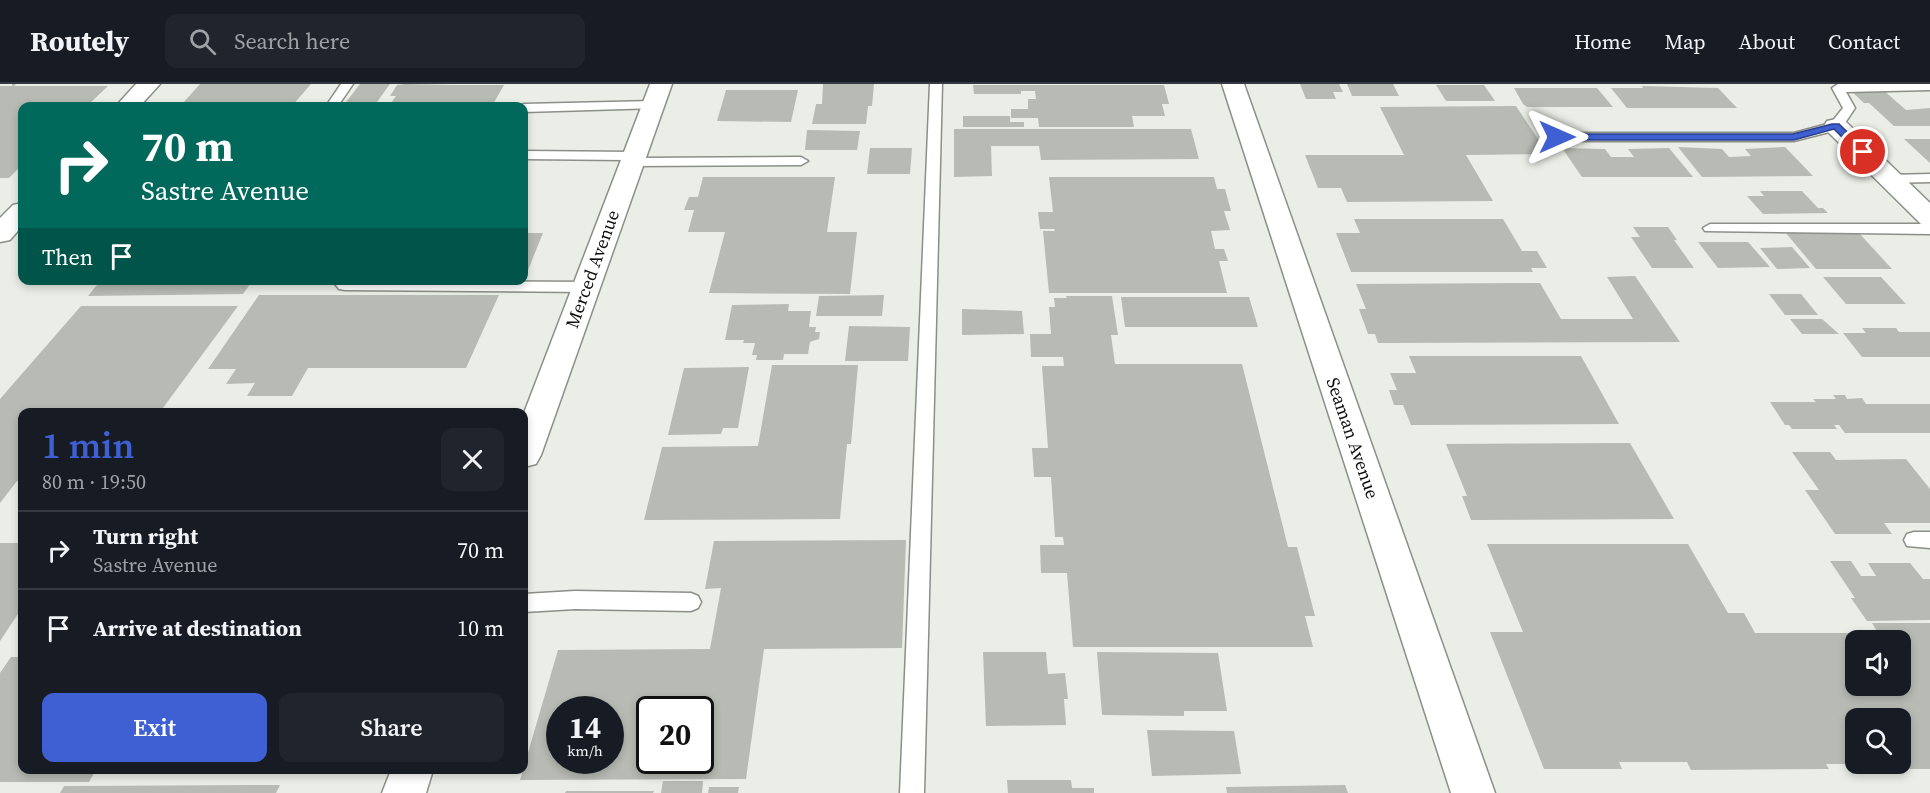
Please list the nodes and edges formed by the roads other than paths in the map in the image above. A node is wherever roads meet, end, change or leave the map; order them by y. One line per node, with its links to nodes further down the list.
1 (149, 84): 7 (street)
2 (347, 84): 8 (lane)
3 (936, 84): 30 (lane)
4 (1233, 84): 31 (street, Seaman Avenue)
5 (1930, 87): 11 (lane)
6 (657, 95): 9 (lane); 14 (street, Merced Avenue)
7 (131, 102)
8 (335, 102)
9 (528, 108)
10 (1572, 126): 11 (lane)
11 (1836, 126): 12 (lane); 16 (street)
12 (1557, 137)
13 (528, 155): 14 (lane)
14 (633, 159): 15 (lane); 24 (street, Merced Avenue)
15 (801, 161)
16 (1890, 178): 17 (lane); 19 (street)
17 (1930, 178)
18 (18, 215): 22 (street)
19 (1930, 218)
20 (1710, 228): 21 (lane)
21 (1930, 230)
22 (0, 234)
23 (345, 285): 24 (lane)
24 (585, 287): 25 (street, Merced Avenue)
25 (528, 444)
26 (691, 602): 27 (lane)
27 (528, 603)
28 (411, 774): 29 (street)
29 (404, 793)
30 (912, 793)
31 (1473, 793)

